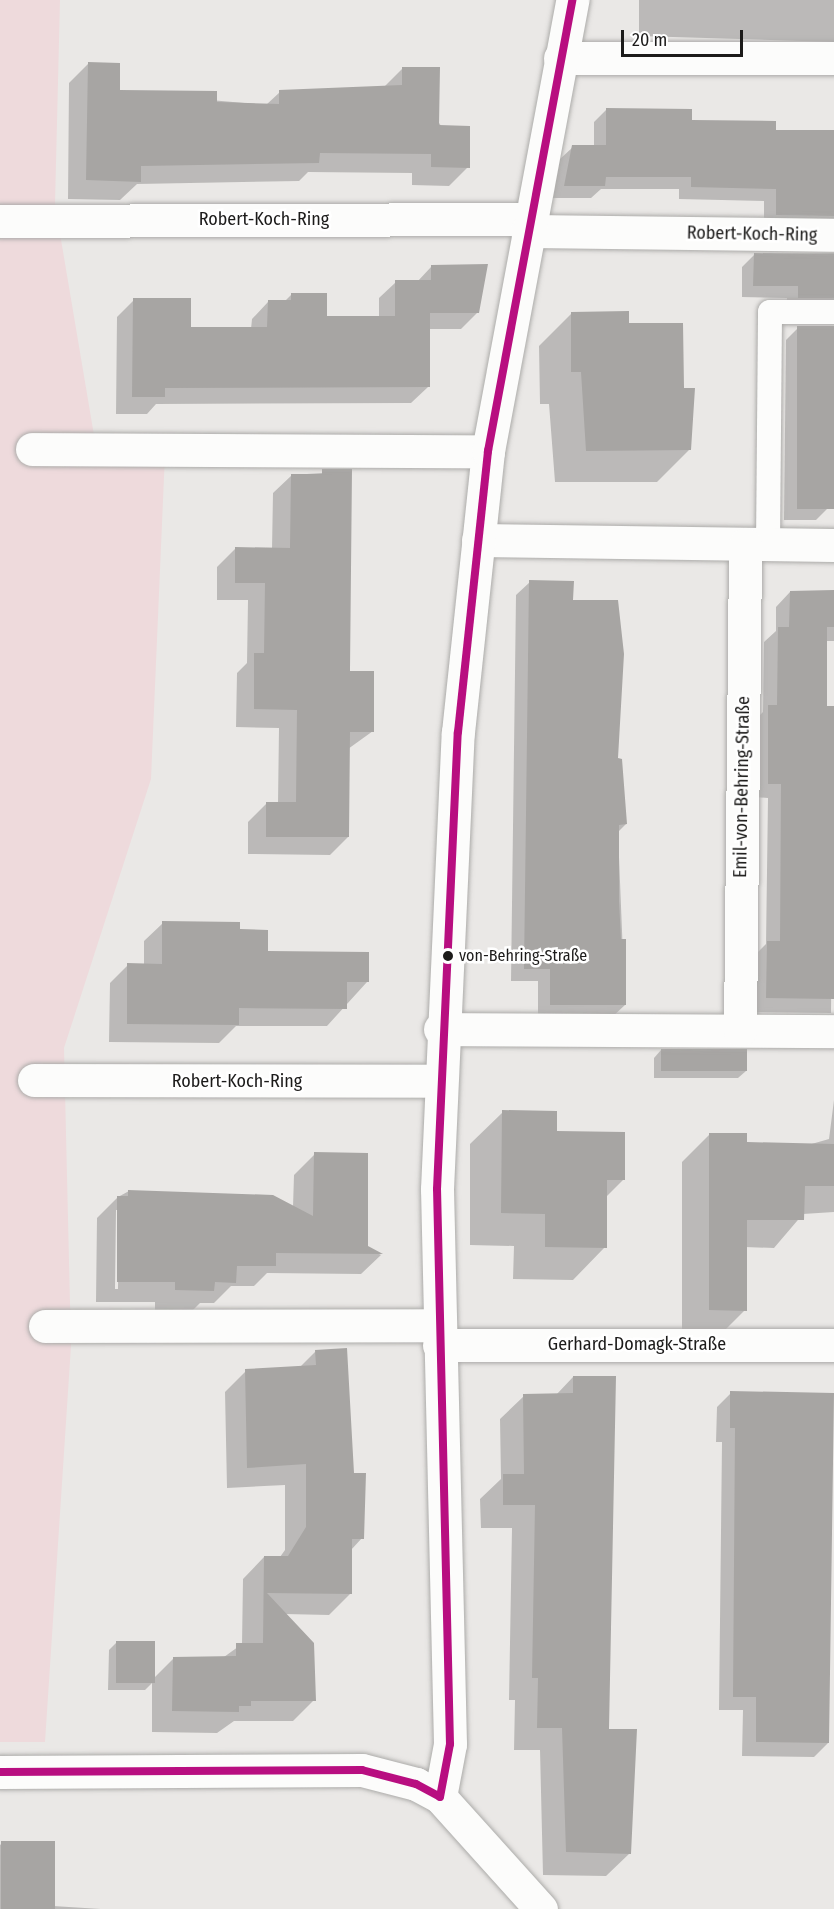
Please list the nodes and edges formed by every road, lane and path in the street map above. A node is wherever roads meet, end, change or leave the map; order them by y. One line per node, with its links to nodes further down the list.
1 (572, 0): 2 (street)
2 (560, 58): 3 (street); 5 (street)
3 (834, 58)
4 (0, 221): 5 (street, Robert-Koch-Ring)
5 (528, 225): 6 (street, Robert-Koch-Ring); 9 (street)
6 (834, 235)
7 (834, 312): 11 (lane)
8 (32, 449): 9 (street)
9 (488, 451): 10 (street)
10 (478, 540): 11 (street); 13 (street)
11 (757, 544): 12 (street); 14 (street, Emil-von-Behring-Straße)
12 (834, 545)
13 (440, 1029): 14 (street); 17 (street)
14 (740, 1030): 15 (street)
15 (834, 1031)
16 (34, 1080): 17 (street, Robert-Koch-Ring)
17 (440, 1081): 19 (street)
18 (45, 1326): 19 (street)
19 (439, 1335): 20 (street, Gerhard-Domagk-Straße); 22 (street)
20 (834, 1346)
21 (0, 1772): 22 (street)
22 (440, 1797): 23 (street)
23 (541, 1909)

